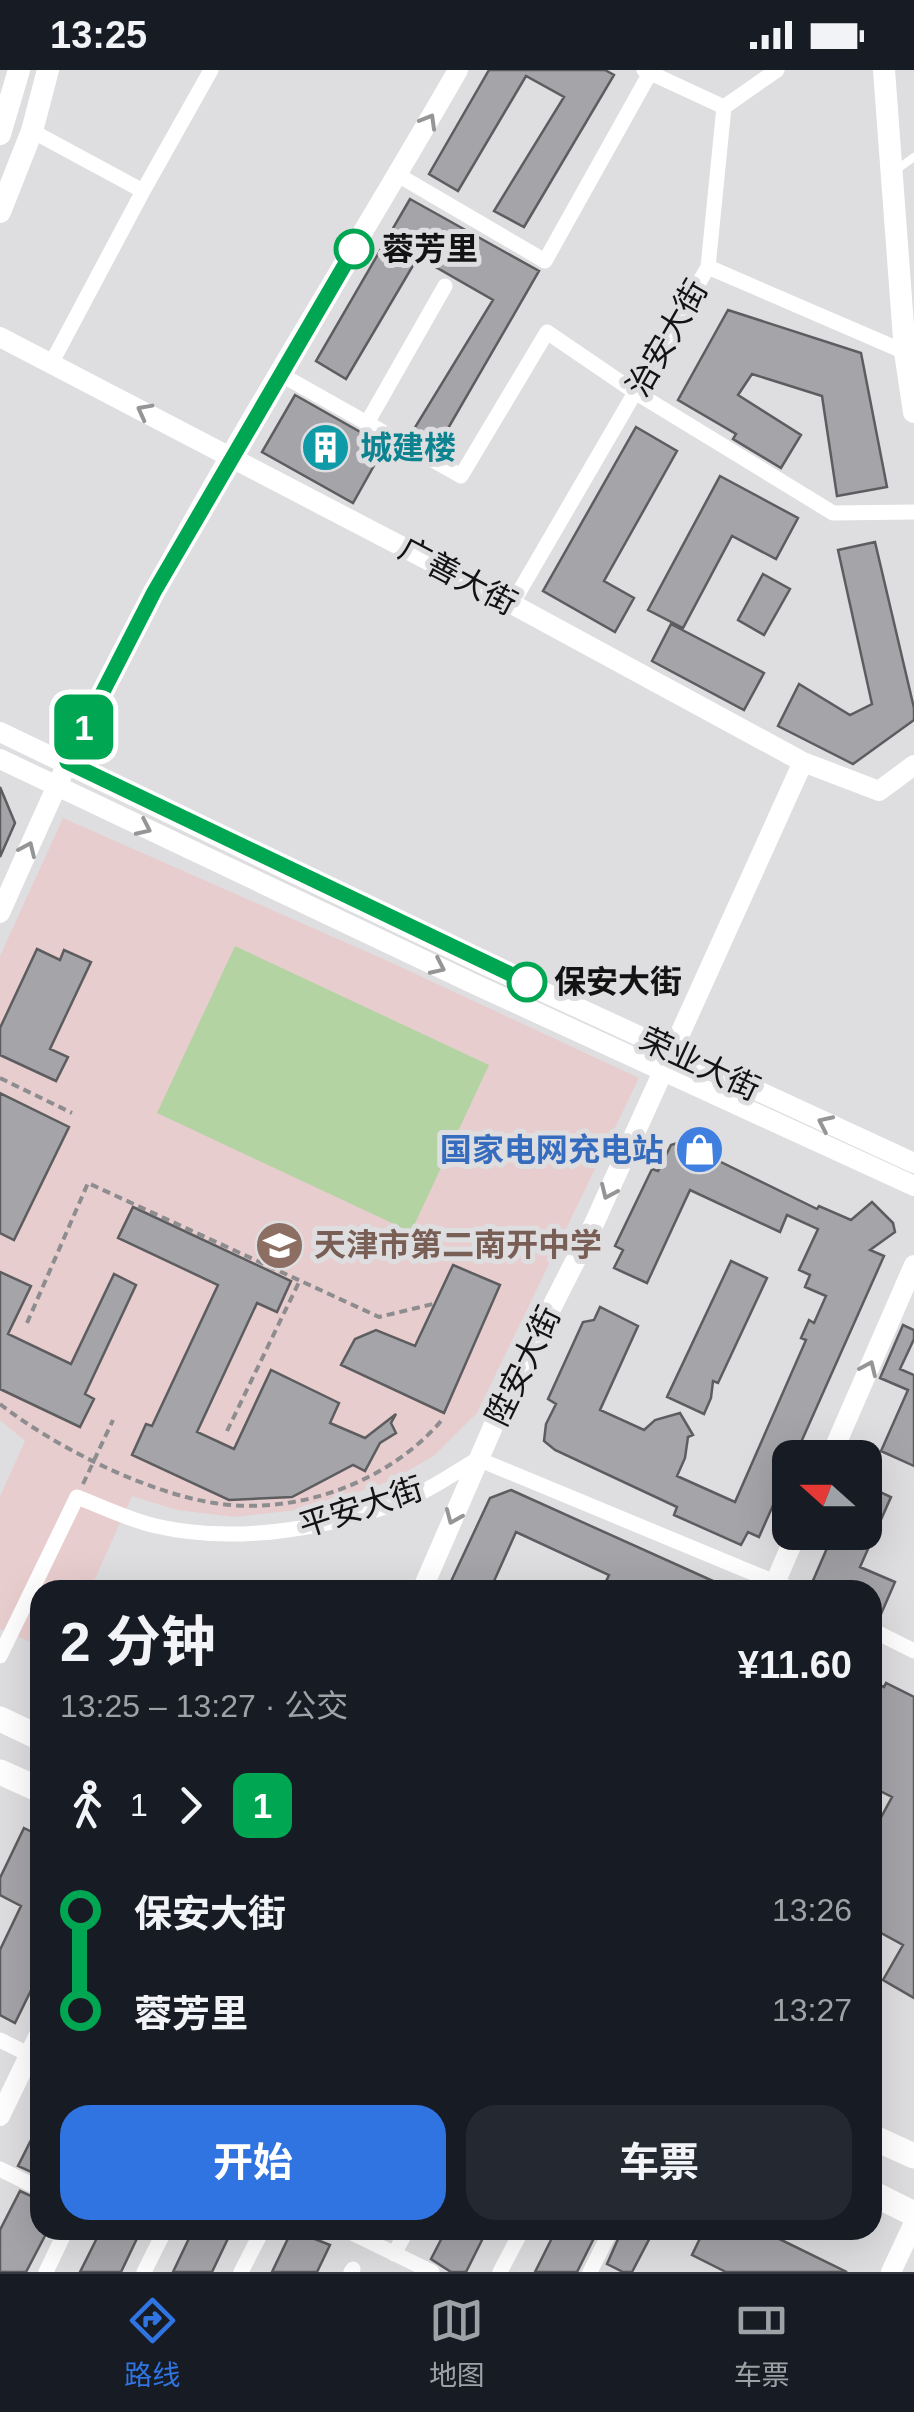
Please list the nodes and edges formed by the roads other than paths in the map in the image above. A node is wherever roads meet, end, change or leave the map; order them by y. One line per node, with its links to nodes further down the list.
1 (19, 70): 12 (main road)
2 (48, 70): 11 (main road)
3 (211, 70): 16 (street)
4 (458, 70): 15 (street, one-way to 4)
5 (684, 70): 9 (street)
6 (777, 70): 10 (street)
7 (884, 70): 14 (main road)
8 (647, 72): 9 (street); 15 (street)
9 (673, 84): 10 (street)
10 (724, 108): 18 (street, 治安大街)
11 (32, 131): 16 (street); 17 (main road)
12 (0, 134)
13 (914, 157): 14 (lane)
14 (892, 172): 21 (main road)
15 (398, 175): 23 (street)
16 (144, 190): 22 (street)
17 (0, 212)
18 (708, 267): 21 (street); 24 (street, 治安大街)
19 (446, 286): 26 (street)
20 (0, 336): 22 (street, 广善大街)
21 (909, 353): 25 (main road)
22 (52, 362): 27 (street, 广善大街, one-way to 22)
23 (280, 374): 26 (street); 27 (street)
24 (635, 392): 26 (street); 28 (street); 29 (street, 治安大街)
25 (914, 412)
26 (367, 423)
27 (230, 456): 29 (street, 广善大街); 32 (street)
28 (914, 512)
29 (512, 604): 33 (street, 广善大街)
30 (0, 732): 32 (street, 荣业大街)
31 (0, 759): 35 (street, 荣业大街)
32 (67, 762): 35 (street); 37 (street, 荣业大街)
33 (803, 762): 34 (street, 广善大街); 37 (street, 陞安大街)
34 (914, 764)
35 (56, 786): 36 (street, one-way to 35); 38 (street, 荣业大街, one-way to 38)
36 (0, 913)
37 (672, 1051): 38 (street, 陞安大街); 39 (street, 荣业大街, one-way to 37)
38 (663, 1071): 40 (street, 荣业大街); 43 (street, 陞安大街, one-way to 43)
39 (914, 1163)
40 (914, 1186)
41 (914, 1265): 42 (street, one-way to 41)
42 (838, 1440)
43 (478, 1458): 45 (street, 平安大街); 46 (street, 陞安大街, one-way to 46); 47 (street)
44 (792, 1550): 48 (street)
45 (37, 1580)
46 (426, 1580)
47 (765, 1580)
48 (783, 1580)
49 (30, 1594): 52 (street, 平安大街)
50 (882, 1635): 51 (street)
51 (914, 1651)
52 (0, 1656)
53 (0, 1719): 54 (main road)
54 (30, 1733)
55 (0, 1772): 56 (main road)
56 (30, 1786)
57 (0, 2040): 58 (street)
58 (30, 2054): 59 (street)
59 (0, 2116)
60 (882, 2141): 61 (main road)
61 (914, 2156)
62 (0, 2169): 63 (street)
63 (30, 2184)
64 (882, 2198): 65 (main road)
65 (914, 2214)
66 (914, 2223): 81 (street)
67 (61, 2240): 75 (street)
68 (160, 2240): 76 (street)
69 (257, 2240): 77 (street)
70 (366, 2240): 74 (street)
71 (401, 2240): 74 (street)
72 (517, 2240): 79 (street)
73 (605, 2240): 80 (street)
74 (394, 2254): 78 (street)
75 (46, 2272)
76 (144, 2272)
77 (241, 2272)
78 (432, 2272)
79 (500, 2272)
80 (590, 2272)
81 (891, 2272)

